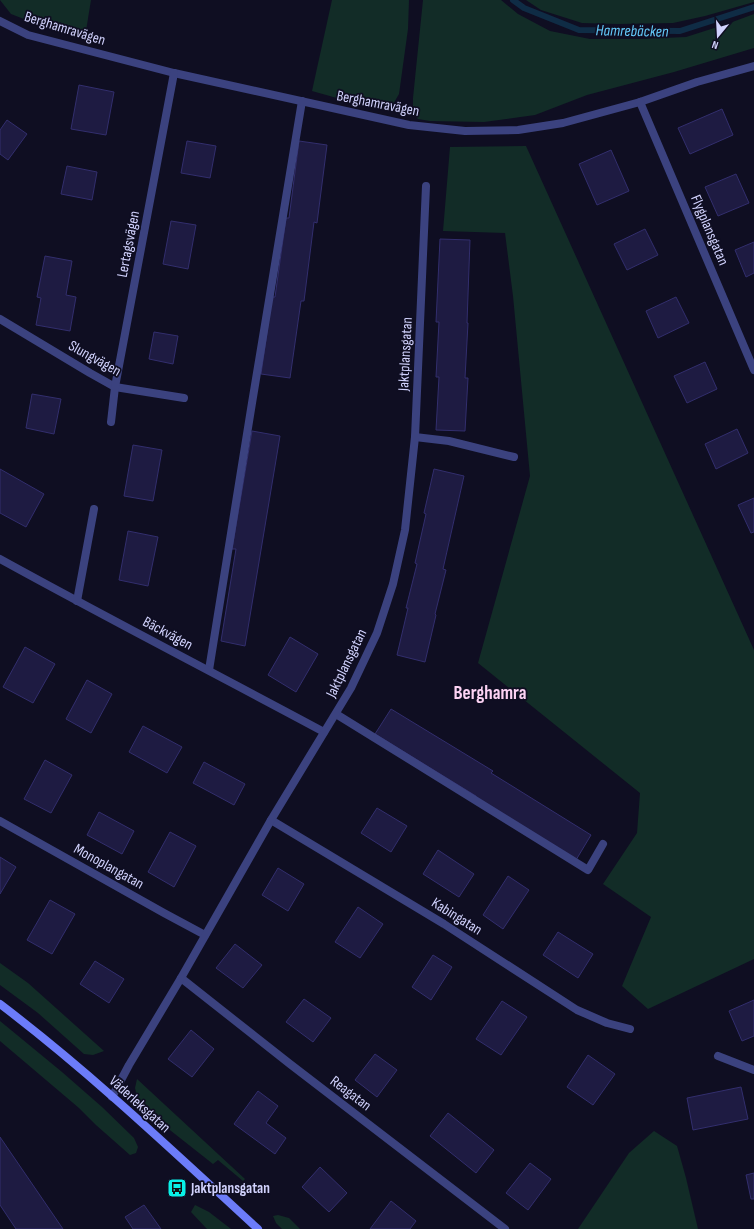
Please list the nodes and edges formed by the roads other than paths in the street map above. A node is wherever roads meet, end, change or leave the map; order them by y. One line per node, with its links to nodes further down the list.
1 (0, 20): 3 (street, Berghamravägen)
2 (754, 66): 5 (street, Berghamravägen)
3 (174, 72): 4 (street, Berghamravägen); 9 (street, Lertagsvägen)
4 (302, 101): 5 (street, Berghamravägen); 17 (street)
5 (640, 102): 8 (street, Flygplansgatan)
6 (426, 186): 12 (street, Jaktplansgatan)
7 (0, 319): 9 (street, Slungvägen)
8 (754, 370)
9 (115, 387): 10 (street, Slungvägen); 11 (street, Lertagsvägen)
10 (184, 398)
11 (111, 422)
12 (415, 437): 13 (street); 18 (street, Jaktplansgatan)
13 (514, 457)
14 (94, 509): 16 (street)
15 (0, 559): 16 (street, Bäckvägen)
16 (77, 601): 17 (street, Bäckvägen)
17 (209, 670): 19 (street, Bäckvägen)
18 (336, 714): 19 (street, Jaktplansgatan); 22 (street)
19 (324, 732): 20 (street, Jaktplansgatan)
20 (271, 820): 23 (street, Jaktplansgatan); 26 (street, Kabingatan)
21 (0, 821): 23 (street, Monoplangatan)
22 (604, 844)
23 (205, 935): 24 (street, Jaktplansgatan)
24 (181, 978): 29 (street, Jaktplansgatan); 31 (street, Reagatan)
25 (0, 1004): 29 (street, Väderleksgatan)
26 (630, 1029)
27 (718, 1056): 28 (street)
28 (754, 1070)
29 (112, 1097): 30 (street, Väderleksgatan)
30 (258, 1229)
31 (505, 1229)

